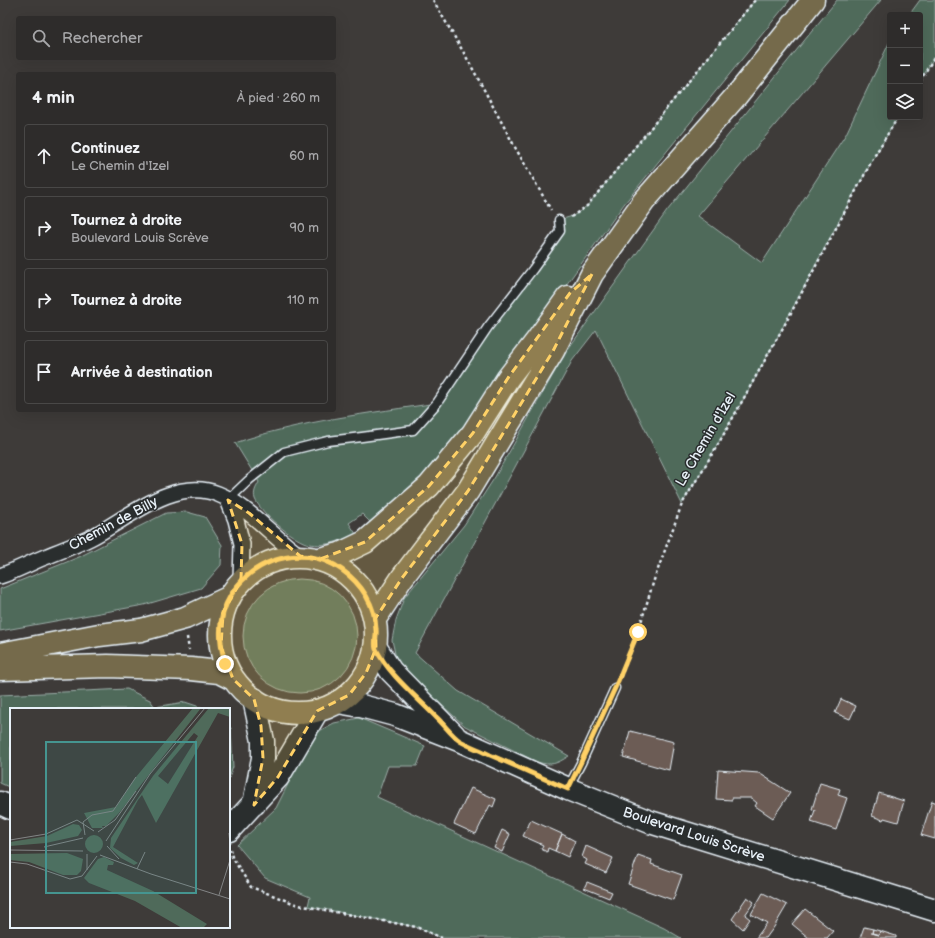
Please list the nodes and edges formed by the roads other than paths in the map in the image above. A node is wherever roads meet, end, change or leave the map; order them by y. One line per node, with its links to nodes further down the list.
1 (813, 0): 3 (main road)
2 (559, 220): 4 (lane)
3 (592, 274): 5 (main road); 8 (main road)
4 (228, 500): 5 (street, Chemin de Billy); 6 (street, Chemin de Billy); 7 (street)
5 (310, 558): 7 (main road); 8 (main road)
6 (0, 576)
7 (235, 588): 10 (main road); 12 (main road)
8 (375, 619): 9 (main road)
9 (376, 648): 15 (main road); 17 (street, Boulevard Louis Scrève)
10 (0, 654)
11 (0, 669): 12 (main road)
12 (234, 679): 14 (main road)
13 (615, 688): 18 (lane)
14 (254, 699): 16 (main road); 20 (street)
15 (338, 702): 16 (main road); 17 (street, Boulevard Louis Scrève)
16 (317, 711): 20 (street)
17 (459, 740): 18 (street, Boulevard Louis Scrève)
18 (568, 789): 23 (street, Boulevard Louis Scrève)
19 (0, 803): 21 (street)
20 (254, 805): 22 (street)
21 (10, 808)
22 (230, 829)
23 (935, 910)

